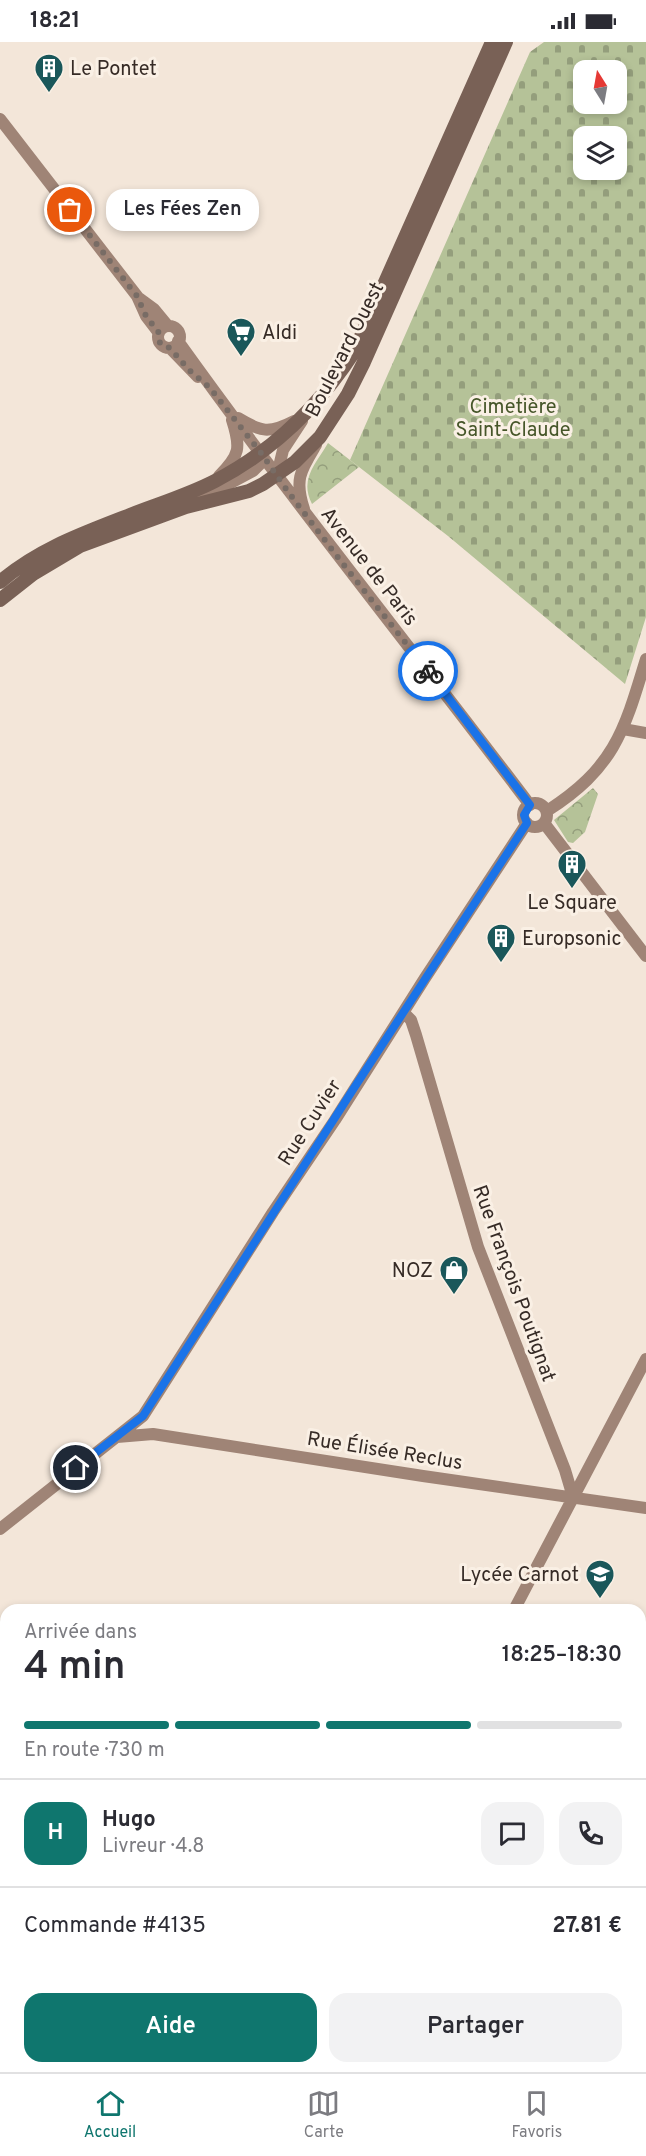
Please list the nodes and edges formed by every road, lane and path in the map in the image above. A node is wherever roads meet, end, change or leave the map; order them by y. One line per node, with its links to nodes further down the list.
1 (492, 42): 7 (main road, Boulevard Ouest)
2 (506, 42): 8 (main road, Boulevard Ouest)
3 (0, 119): 4 (street)
4 (163, 330): 5 (street); 5 (street)
5 (174, 344): 6 (street, Avenue de Paris)
6 (230, 413): 7 (street); 9 (street, Avenue de Paris); 10 (street)
7 (305, 415): 9 (main road, Boulevard Ouest); 9 (street)
8 (320, 437): 9 (main road, Boulevard Ouest); 12 (street)
9 (269, 464): 10 (main road, Boulevard Ouest); 11 (street); 11 (main road, Boulevard Ouest); 12 (street, Avenue de Paris)
10 (213, 482): 13 (main road, Boulevard Ouest)
11 (186, 507): 14 (main road, Boulevard Ouest)
12 (308, 518): 18 (street, Avenue de Paris)
13 (0, 582)
14 (0, 600)
15 (646, 659): 16 (street)
16 (623, 729): 17 (street); 19 (street)
17 (646, 733)
18 (530, 805): 19 (street); 20 (street)
19 (545, 817): 20 (street); 21 (street)
20 (527, 823): 22 (street, Rue Cuvier)
21 (646, 956)
22 (404, 1013): 24 (street, Rue Cuvier); 25 (street, Rue François Poutignat)
23 (646, 1359): 25 (street)
24 (117, 1437): 25 (street, Rue Élisée Reclus); 27 (street, Rue Cuvier)
25 (573, 1497): 26 (street, Rue Élisée Reclus); 28 (street)
26 (646, 1508)
27 (0, 1529)
28 (517, 1604)

